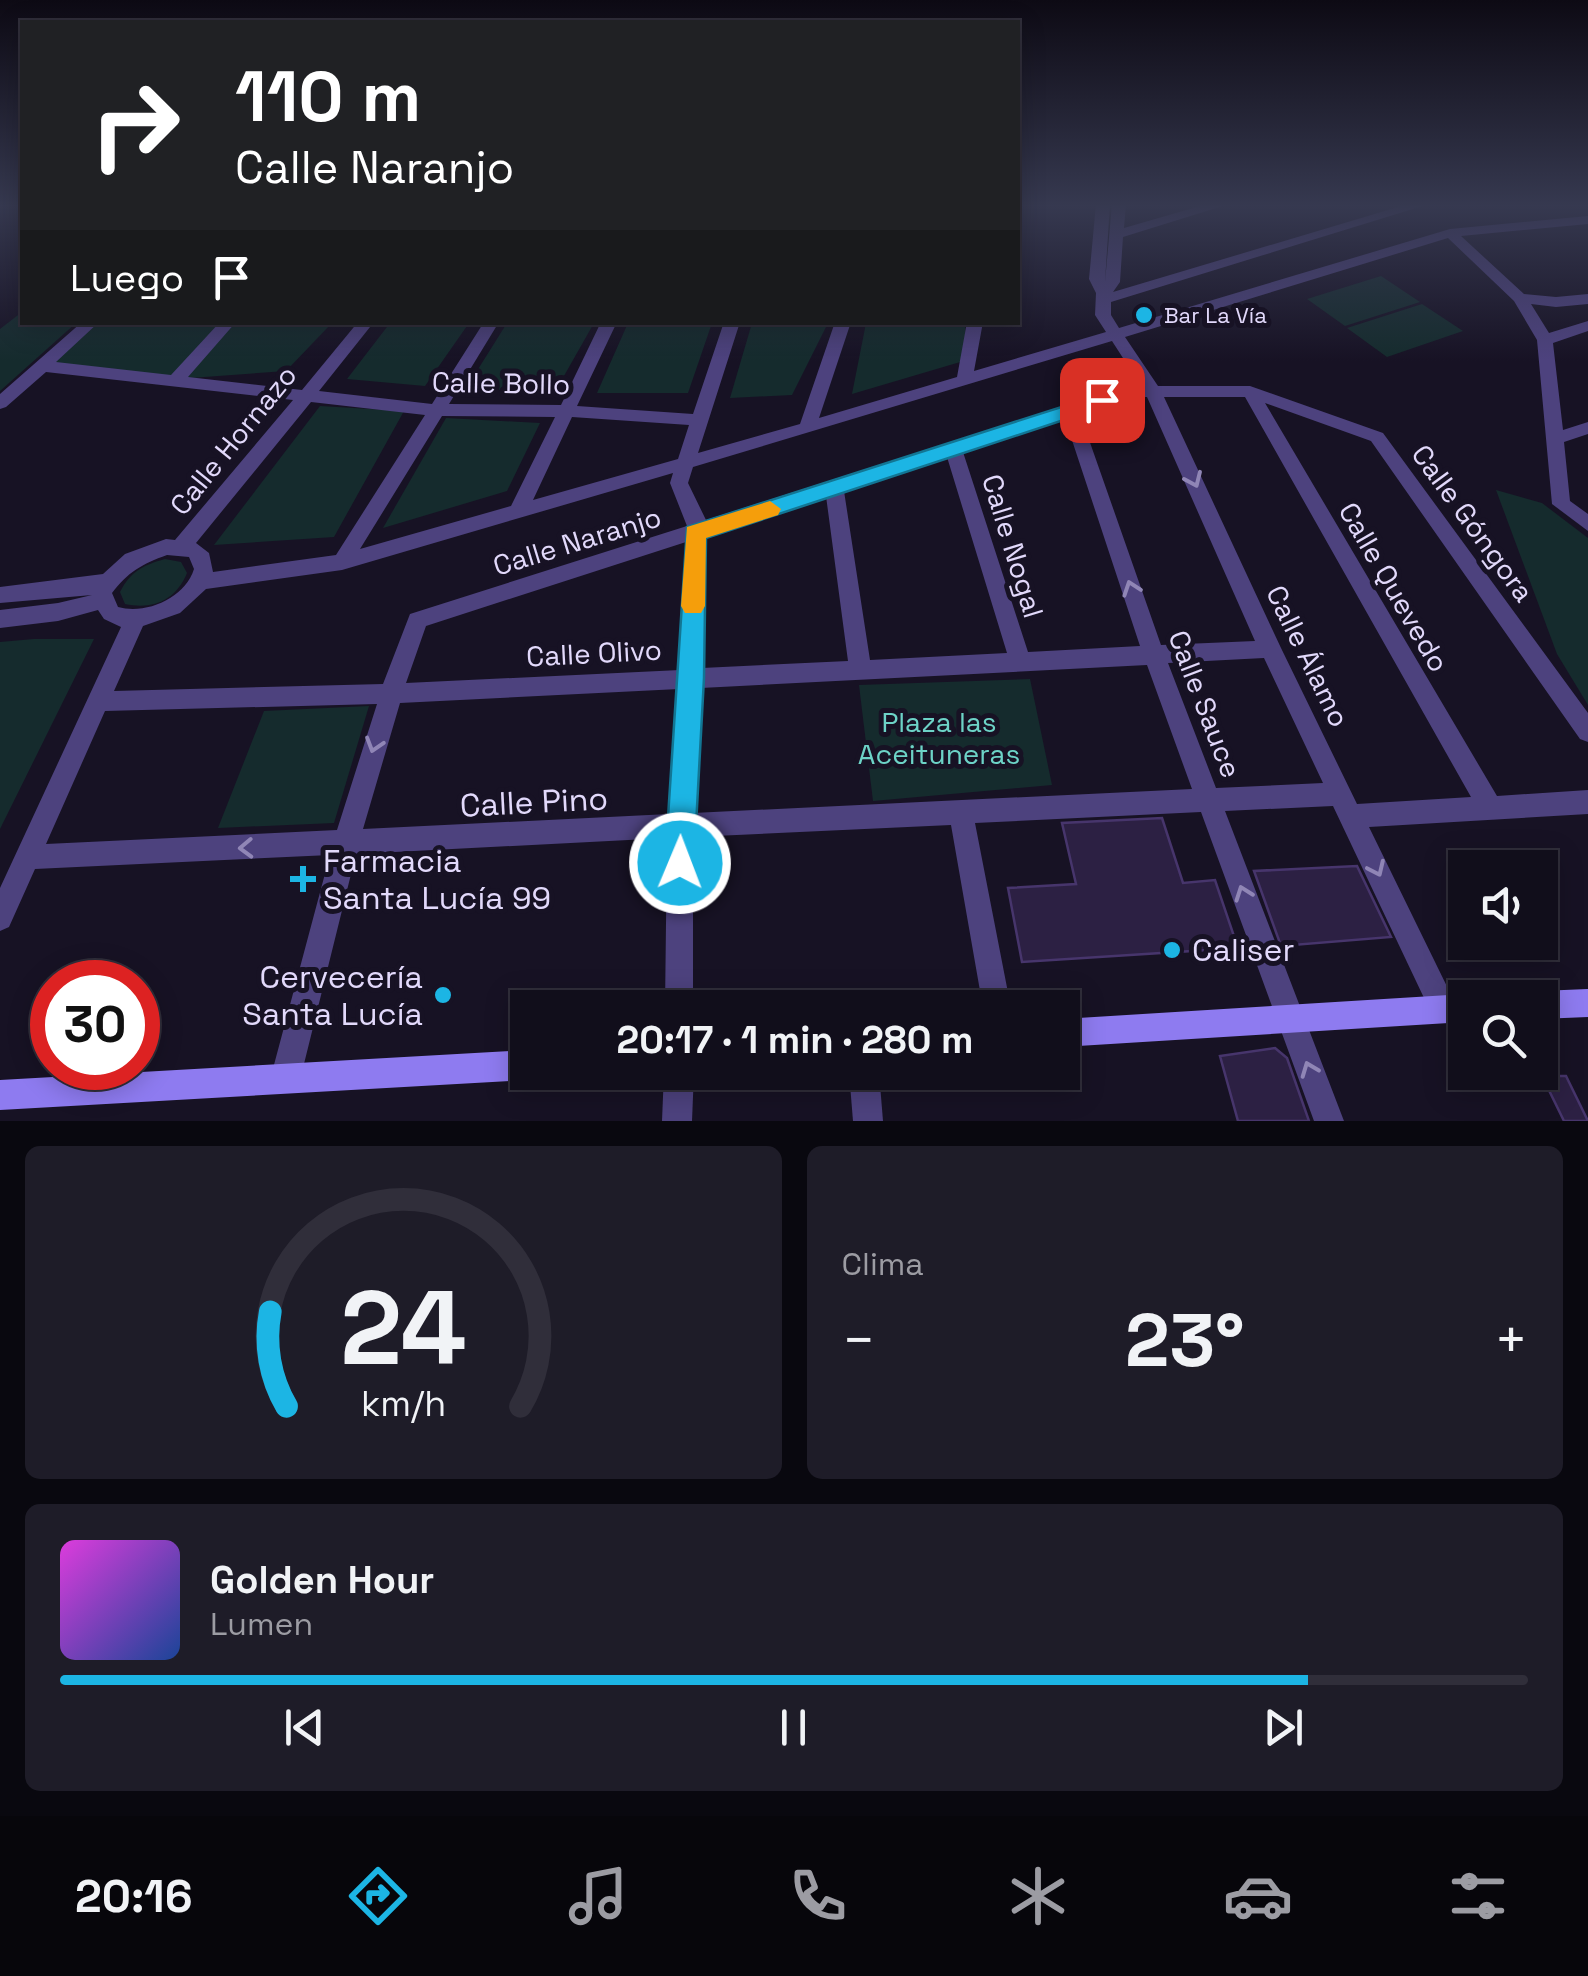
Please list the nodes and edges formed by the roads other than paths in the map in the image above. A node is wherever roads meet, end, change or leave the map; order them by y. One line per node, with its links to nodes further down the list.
1 (1098, 256): 6 (street, Calle Álamo)
2 (1116, 256): 6 (street)
3 (1243, 256): 6 (street)
4 (1371, 256): 18 (street)
5 (1475, 256): 7 (street)
6 (1103, 297): 18 (street, Calle Álamo)
7 (1520, 298): 8 (street); 19 (street)
8 (1588, 299)
9 (89, 325): 20 (street)
10 (226, 325): 22 (street)
11 (364, 325): 25 (street, Calle Hornazo)
12 (490, 325): 27 (street)
13 (608, 325): 28 (street)
14 (731, 325): 30 (street)
15 (842, 325): 31 (street)
16 (974, 325): 21 (street)
17 (1588, 326): 19 (street)
18 (1115, 332): 21 (street); 23 (street, Calle Álamo)
19 (1544, 340): 33 (street)
20 (41, 366): 22 (street, Calle Bollo); 26 (street)
21 (964, 378): 31 (street)
22 (176, 379): 25 (street, Calle Bollo)
23 (1153, 392): 24 (street, Calle Góngora); 29 (street, Calle Naranjo); 47 (street, Calle Álamo, one-way to 47)
24 (1250, 392): 54 (street, Calle Góngora); 58 (street, Calle Quevedo)
25 (302, 396): 27 (street, Calle Bollo); 40 (street, Calle Hornazo)
26 (0, 402)
27 (436, 410): 28 (street, Calle Bollo); 41 (street)
28 (567, 410): 30 (street, Calle Bollo); 37 (street)
29 (1070, 410): 34 (street, Calle Naranjo); 48 (street, Calle Sauce, one-way to 29)
30 (699, 420): 35 (street)
31 (808, 425): 35 (street)
32 (1588, 428): 33 (street)
33 (1554, 440): 38 (street)
34 (954, 448): 36 (street, Calle Naranjo); 49 (street, Calle Nogal)
35 (685, 462): 37 (street); 39 (street)
36 (834, 488): 39 (street, Calle Naranjo); 50 (street)
37 (519, 510): 41 (street)
38 (1588, 524)
39 (695, 533): 51 (street); 52 (street, Calle Naranjo)
40 (181, 547): 42 (street); 43 (street)
41 (342, 562): 42 (street)
42 (200, 582): 46 (street)
43 (105, 591): 44 (street); 45 (street); 46 (street)
44 (0, 596)
45 (0, 619)
46 (135, 619): 53 (street)
47 (1270, 649): 48 (street, Calle Olivo); 57 (street, Calle Álamo)
48 (1154, 655): 49 (street, Calle Olivo); 55 (street, Calle Sauce)
49 (1020, 660): 50 (street, Calle Olivo)
50 (860, 670): 51 (street, Calle Olivo)
51 (691, 678): 52 (street, Calle Olivo); 60 (street)
52 (390, 694): 53 (street, Calle Olivo); 61 (street, one-way to 61)
53 (100, 700): 62 (street)
54 (1588, 732)
55 (1209, 799): 57 (street, Calle Pino); 59 (street, Calle Pino); 70 (street, Calle Sauce, one-way to 55)
56 (1588, 802): 58 (street, Calle Pino)
57 (1347, 805): 58 (street, Calle Pino); 66 (street, Calle Álamo, one-way to 66)
58 (1491, 809)
59 (961, 813): 60 (street, Calle Pino); 65 (street)
60 (680, 827): 61 (street, Calle Pino); 64 (street)
61 (344, 844): 62 (street, Calle Pino, one-way to 62); 73 (street)
62 (28, 857): 63 (street)
63 (0, 918)
64 (680, 990)
65 (993, 990)
66 (1448, 998)
67 (1588, 1003): 68 (street)
68 (1558, 1004)
69 (1448, 1009): 70 (street)
70 (1289, 1018): 71 (street); 79 (street, Calle Sauce, one-way to 70)
71 (1080, 1032)
72 (510, 1066): 73 (street)
73 (286, 1076): 76 (street)
74 (678, 1090): 77 (street)
75 (865, 1090): 78 (street)
76 (0, 1096)
77 (677, 1121)
78 (868, 1121)
79 (1329, 1121)

